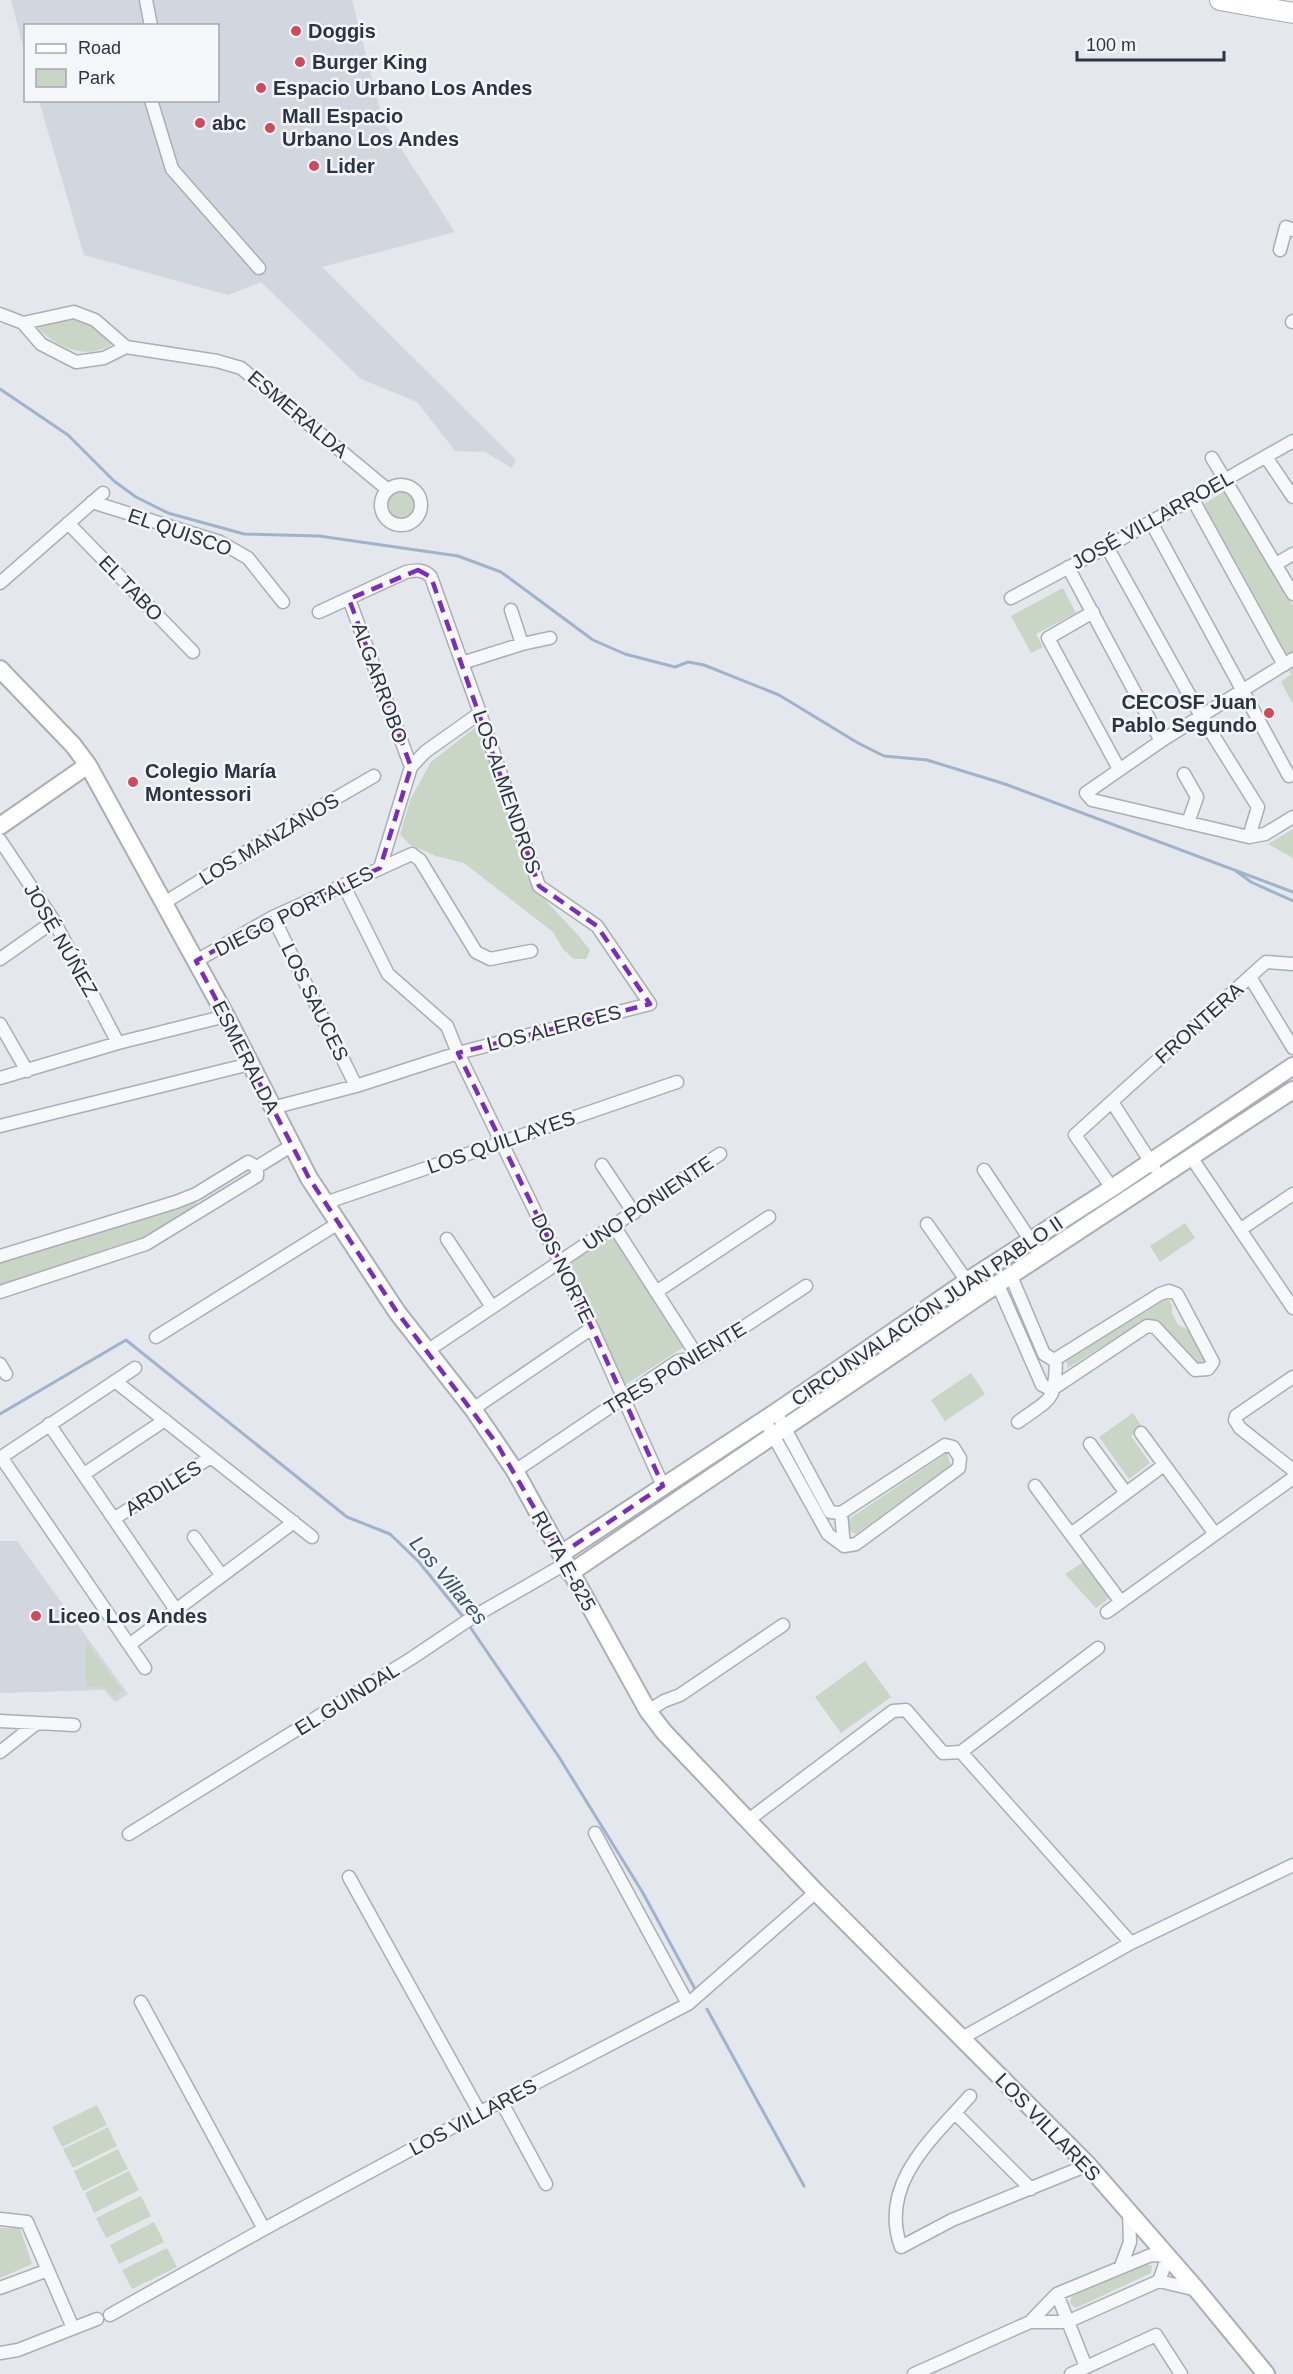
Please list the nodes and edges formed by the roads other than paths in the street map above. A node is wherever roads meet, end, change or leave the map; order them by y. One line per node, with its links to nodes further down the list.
1 (146, 0): 4 (street)
2 (1220, 0): 3 (main road)
3 (1293, 13)
4 (151, 24)
5 (152, 102): 8 (street)
6 (1293, 230): 7 (street)
7 (1280, 250)
8 (260, 268)
9 (0, 314): 10 (street)
10 (22, 323): 11 (street); 11 (street)
11 (126, 347): 16 (street, ESMERALDA)
12 (1293, 441): 13 (street, JOSÉ VILLARROEL)
13 (1266, 457): 15 (street, JOSÉ VILLARROEL); 18 (street)
14 (1212, 458): 15 (street)
15 (1225, 479): 19 (street, JOSÉ VILLARROEL); 25 (street)
16 (388, 490)
17 (103, 493): 20 (street)
18 (1293, 497)
19 (1192, 498): 21 (street, JOSÉ VILLARROEL); 38 (street)
20 (92, 502): 22 (street); 31 (street, EL QUISCO)
21 (1151, 522): 23 (street, JOSÉ VILLARROEL); 41 (street)
22 (68, 523): 27 (street); 37 (street, EL TABO)
23 (1107, 547): 26 (street, JOSÉ VILLARROEL); 43 (street)
24 (1293, 554): 25 (street)
25 (1276, 564): 28 (street)
26 (1068, 567): 29 (street, JOSÉ VILLARROEL); 34 (street)
27 (0, 583)
28 (1293, 594)
29 (1011, 598)
30 (349, 599): 33 (street); 39 (street, LOS ALMENDROS); 46 (street, ALGARROBO)
31 (283, 602)
32 (511, 610): 36 (street)
33 (320, 612)
34 (1093, 612): 44 (street); 47 (street)
35 (550, 638): 36 (street)
36 (522, 644): 39 (street)
37 (193, 652)
38 (1289, 662): 41 (street)
39 (462, 663): 42 (street, LOS ALMENDROS)
40 (0, 669): 45 (main road, ESMERALDA)
41 (1242, 691): 43 (street); 50 (street)
42 (480, 713): 46 (street, DIEGO PORTALES); 66 (street, LOS ALMENDROS)
43 (1201, 716): 44 (street); 54 (street)
44 (1161, 741): 47 (street)
45 (88, 765): 53 (main road); 58 (main road, ESMERALDA)
46 (411, 767): 56 (street, DIEGO PORTALES)
47 (1119, 769): 52 (street)
48 (1184, 774): 52 (street)
49 (374, 776): 58 (street, LOS MANZANOS)
50 (1289, 776)
51 (1293, 817): 54 (street)
52 (1188, 823): 54 (street)
53 (0, 826)
54 (1249, 837)
55 (0, 840): 60 (street, JOSÉ NÚÑEZ)
56 (380, 868): 57 (street, DIEGO PORTALES); 61 (street)
57 (344, 886): 59 (street, DIEGO PORTALES); 71 (street)
58 (164, 903): 63 (main road, ESMERALDA)
59 (273, 917): 63 (street, DIEGO PORTALES); 77 (street, LOS SAUCES)
60 (54, 921): 62 (street); 69 (street, JOSÉ NÚÑEZ)
61 (531, 951)
62 (0, 958)
63 (196, 961): 67 (main road, ESMERALDA)
64 (1293, 964): 65 (street, FRONTERA)
65 (1250, 977): 70 (street); 79 (street, FRONTERA)
66 (650, 1004): 71 (street, LOS ALERCES)
67 (226, 1016): 69 (street); 72 (main road, ESMERALDA)
68 (0, 1024): 74 (street)
69 (118, 1043): 74 (street)
70 (1293, 1048)
71 (458, 1053): 77 (street, LOS ALERCES); 82 (street, DOS NORTE)
72 (250, 1065): 80 (main road, ESMERALDA); 81 (street)
73 (1293, 1066): 86 (main road, CIRCUNVALACIÓN JUAN PABLO II)
74 (27, 1071): 75 (street)
75 (0, 1078)
76 (677, 1082): 82 (street, LOS QUILLAYES)
77 (356, 1086): 80 (street, LOS ALERCES)
78 (1293, 1090): 85 (main road, CIRCUNVALACIÓN JUAN PABLO II)
79 (1112, 1102): 86 (street); 91 (street, FRONTERA)
80 (272, 1108): 83 (main road, ESMERALDA)
81 (0, 1126)
82 (502, 1142): 94 (street, LOS QUILLAYES); 106 (street, DOS NORTE)
83 (291, 1146): 88 (street); 94 (main road, ESMERALDA)
84 (720, 1154): 96 (street, UNO PONIENTE)
85 (1191, 1157): 90 (main road, CIRCUNVALACIÓN JUAN PABLO II); 101 (street)
86 (1151, 1162): 90 (street); 91 (main road, CIRCUNVALACIÓN JUAN PABLO II)
87 (602, 1165): 96 (street)
88 (257, 1167): 92 (street); 95 (street)
89 (984, 1170): 103 (street)
90 (1160, 1178): 105 (main road, CIRCUNVALACIÓN JUAN PABLO II)
91 (1112, 1188): 103 (main road, CIRCUNVALACIÓN JUAN PABLO II)
92 (196, 1194): 95 (street); 104 (street)
93 (1293, 1194): 101 (street)
94 (325, 1203): 98 (main road, ESMERALDA)
95 (206, 1208): 110 (street)
96 (634, 1213): 100 (street, UNO PONIENTE)
97 (769, 1217): 111 (street)
98 (337, 1224): 117 (street); 118 (main road, ESMERALDA)
99 (927, 1224): 108 (street)
100 (614, 1226): 106 (street, UNO PONIENTE); 111 (street)
101 (1241, 1229): 112 (street)
102 (447, 1239): 114 (street)
103 (1031, 1240): 105 (street); 108 (main road, CIRCUNVALACIÓN JUAN PABLO II)
104 (0, 1256)
105 (1041, 1256): 107 (main road, CIRCUNVALACIÓN JUAN PABLO II)
106 (561, 1261): 114 (street, UNO PONIENTE); 116 (street, DOS NORTE)
107 (1004, 1280): 113 (main road, CIRCUNVALACIÓN JUAN PABLO II); 120 (street); 124 (street)
108 (967, 1281): 113 (street); 127 (main road, CIRCUNVALACIÓN JUAN PABLO II)
109 (806, 1286): 119 (street, TRES PONIENTE)
110 (0, 1292)
111 (656, 1292): 119 (street)
112 (1289, 1294): 115 (street)
113 (978, 1297): 131 (main road, CIRCUNVALACIÓN JUAN PABLO II)
114 (492, 1306): 118 (street, UNO PONIENTE)
115 (1293, 1308)
116 (592, 1328): 125 (street, DOS NORTE); 126 (street)
117 (156, 1337)
118 (427, 1351): 126 (main road, ESMERALDA)
119 (698, 1357): 125 (street, TRES PONIENTE)
120 (1056, 1359): 124 (street); 124 (street)
121 (135, 1368): 123 (street)
122 (1293, 1377): 138 (street)
123 (115, 1381): 128 (street); 130 (street)
124 (1055, 1387): 129 (street)
125 (623, 1397): 139 (street, TRES PONIENTE); 142 (street, DOS NORTE)
126 (473, 1409): 133 (main road, ESMERALDA)
127 (770, 1415): 131 (street); 142 (main road, CIRCUNVALACIÓN JUAN PABLO II)
128 (165, 1420): 135 (street); 140 (street)
129 (1018, 1422)
130 (49, 1424): 136 (street); 140 (street)
131 (780, 1431): 145 (street); 152 (street); 153 (main road, CIRCUNVALACIÓN JUAN PABLO II)
132 (1141, 1433): 137 (street)
133 (497, 1444): 139 (main road, RUTA E-825)
134 (1090, 1444): 144 (street)
135 (211, 1457): 146 (street, ARDILES); 147 (street)
136 (0, 1458): 159 (street)
137 (1164, 1465): 144 (street); 149 (street)
138 (1293, 1470)
139 (515, 1471): 153 (main road, RUTA E-825)
140 (84, 1474): 146 (street)
141 (1293, 1478): 149 (street)
142 (663, 1486): 153 (main road, CIRCUNVALACIÓN JUAN PABLO II)
143 (1035, 1486): 148 (street)
144 (1126, 1493): 148 (street)
145 (841, 1513): 152 (street); 152 (street)
146 (115, 1518): 156 (street)
147 (294, 1522): 151 (street); 154 (street)
148 (1071, 1534): 155 (street)
149 (1215, 1534): 155 (street)
150 (194, 1537): 154 (street)
151 (312, 1537)
152 (844, 1546)
153 (565, 1564): 162 (main road, RUTA E-825); 171 (street, EL GUINDAL)
154 (222, 1575): 156 (street)
155 (1121, 1602): 157 (street)
156 (176, 1610): 159 (street)
157 (1107, 1612)
158 (783, 1625): 163 (street)
159 (129, 1645): 161 (street)
160 (1098, 1648): 168 (street)
161 (145, 1668)
162 (629, 1679): 163 (main road, LOS VILLARES)
163 (648, 1711): 169 (main road, LOS VILLARES)
164 (0, 1721): 165 (street)
165 (37, 1723): 166 (street); 167 (street)
166 (74, 1725)
167 (0, 1752)
168 (961, 1752): 169 (street); 175 (street)
169 (747, 1821): 174 (main road, LOS VILLARES)
170 (595, 1833): 177 (street)
171 (129, 1834)
172 (1293, 1865): 175 (street)
173 (349, 1876): 181 (street)
174 (816, 1892): 177 (street, LOS VILLARES); 178 (main road, LOS VILLARES)
175 (1131, 1943): 178 (street)
176 (141, 2002): 188 (street)
177 (688, 2004): 180 (street, LOS VILLARES)
178 (962, 2038): 183 (main road, LOS VILLARES)
179 (970, 2096): 182 (street)
180 (501, 2101): 181 (street, LOS VILLARES); 184 (street)
181 (480, 2114): 188 (street, LOS VILLARES)
182 (955, 2114): 185 (street); 185 (street)
183 (1088, 2165): 185 (street); 186 (main road, LOS VILLARES)
184 (546, 2184)
185 (1031, 2189)
186 (1128, 2213): 189 (main road, LOS VILLARES); 190 (street)
187 (0, 2219): 191 (street)
188 (264, 2229): 196 (street, LOS VILLARES)
189 (1168, 2256): 190 (street); 192 (street); 194 (main road, LOS VILLARES)
190 (1121, 2266): 195 (street)
191 (48, 2270): 193 (street); 200 (street)
192 (1159, 2281): 194 (street); 199 (street)
193 (0, 2288)
194 (1197, 2290): 206 (main road, LOS VILLARES)
195 (1057, 2294): 198 (street); 199 (street)
196 (110, 2315)
197 (97, 2319): 200 (street)
198 (1030, 2322): 199 (street); 203 (street)
199 (1067, 2322): 202 (street)
200 (73, 2328): 201 (street)
201 (0, 2353)
202 (1086, 2367): 204 (street); 205 (street)
203 (914, 2374)
204 (1071, 2374)
205 (1181, 2374)
206 (1266, 2374)

